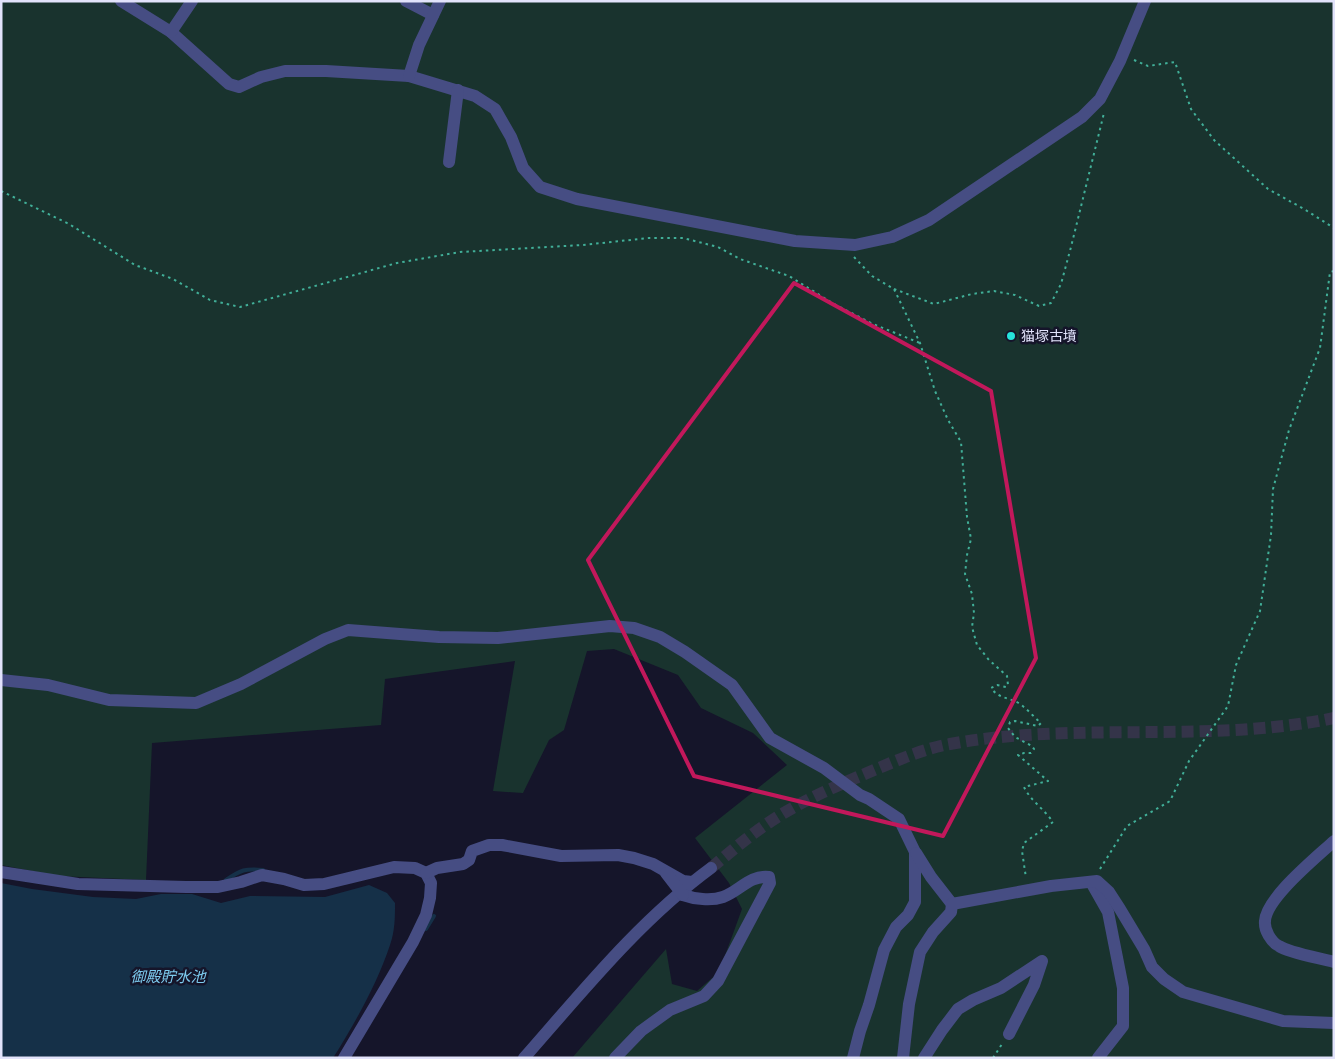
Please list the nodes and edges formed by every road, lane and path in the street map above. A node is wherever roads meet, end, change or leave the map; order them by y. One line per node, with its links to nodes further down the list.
1 (121, 1): 7 (street)
2 (192, 1): 7 (street)
3 (406, 1): 6 (street)
4 (440, 1): 6 (street)
5 (1145, 1): 8 (street)
6 (434, 14): 9 (street)
7 (171, 32): 9 (street)
8 (1123, 55): 14 (path); 15 (street)
9 (409, 76): 10 (street)
10 (458, 90): 12 (street); 15 (street)
11 (1104, 112): 17 (path)
12 (449, 162)
13 (1, 192): 18 (path)
14 (1334, 228)
15 (842, 244): 17 (path)
16 (1334, 271): 27 (path)
17 (894, 290): 18 (path)
18 (920, 343): 28 (path)
19 (1, 680): 21 (street)
20 (1334, 841): 30 (street)
21 (915, 852): 29 (street); 36 (street)
22 (711, 868): 26 (street)
23 (1, 872): 24 (street)
24 (426, 873): 25 (street); 33 (street)
25 (666, 873): 26 (street); 35 (street, bridge)
26 (692, 882): 34 (street)
27 (1091, 882): 28 (street); 31 (street); 40 (street)
28 (1026, 891): 29 (street)
29 (952, 904): 37 (street)
30 (1334, 962)
31 (1334, 1023)
32 (1009, 1034): 38 (street); 39 (path)
33 (344, 1058)
34 (524, 1058)
35 (615, 1058)
36 (853, 1058)
37 (903, 1058)
38 (924, 1058)
39 (993, 1058)
40 (1098, 1058)

